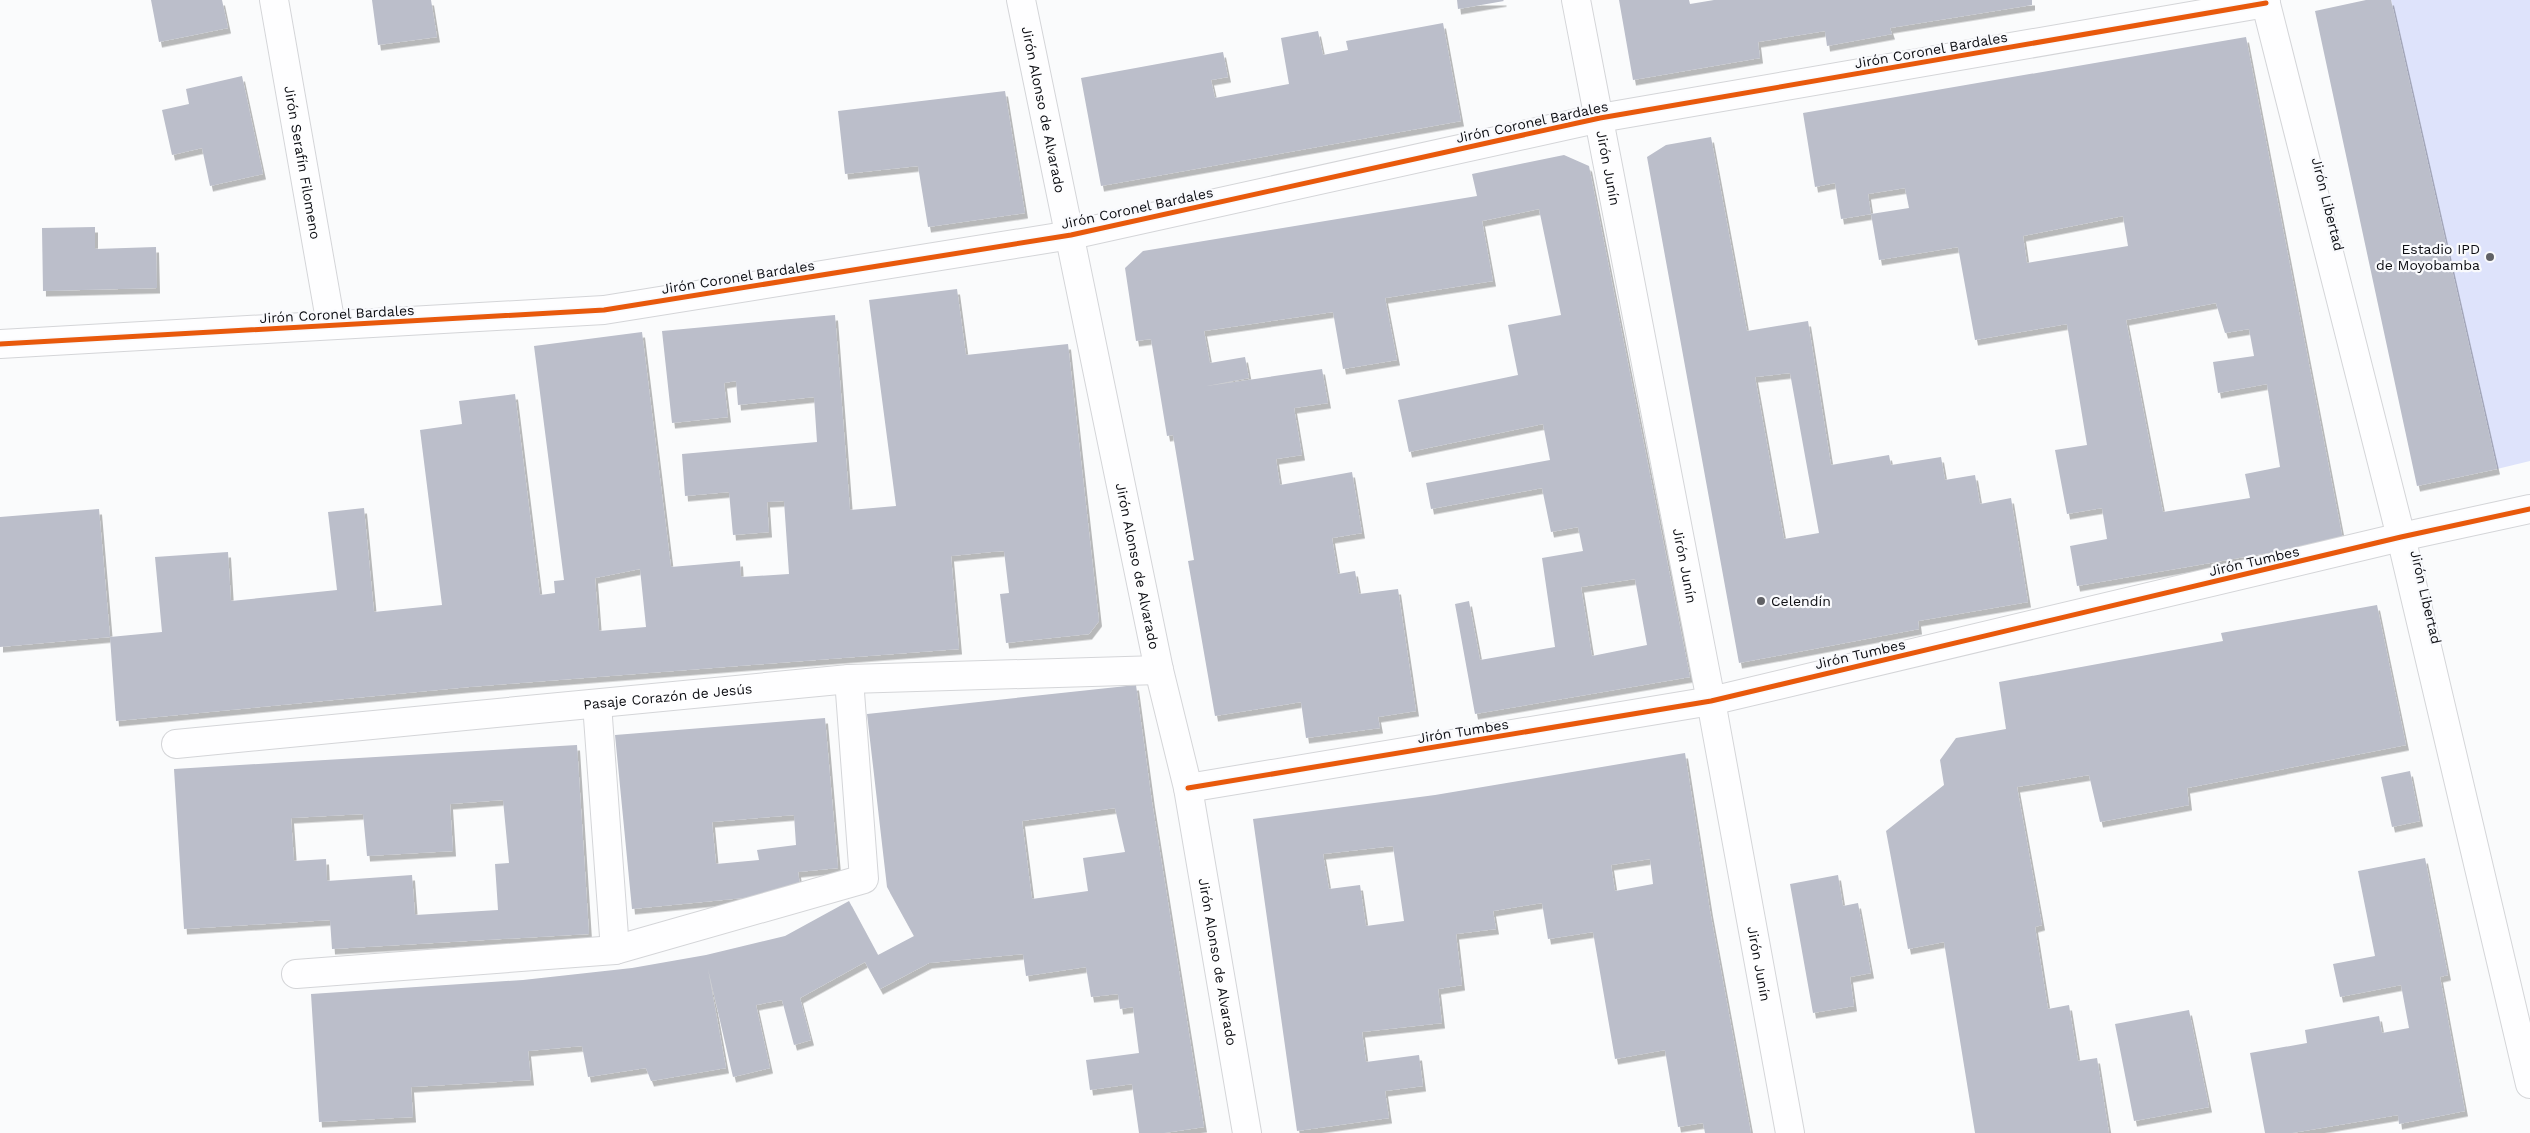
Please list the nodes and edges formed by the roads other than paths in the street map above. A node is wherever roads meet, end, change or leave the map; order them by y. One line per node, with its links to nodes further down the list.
1 (274, 0): 7 (street, Jirón Serafín Filomeno)
2 (1022, 0): 6 (street, Jirón Alonso de Alvarado)
3 (1576, 0): 5 (street, Jirón Junín)
4 (2266, 2): 5 (street, Jirón Coronel Bardales); 10 (street, Jirón Libertad)
5 (1600, 118): 6 (street, Jirón Coronel Bardales); 13 (street, Jirón Junín)
6 (1071, 235): 7 (street, Jirón Coronel Bardales); 11 (street, Jirón Alonso de Alvarado)
7 (331, 325): 8 (street, Jirón Coronel Bardales)
8 (0, 344)
9 (2530, 509): 10 (street, Jirón Tumbes)
10 (2401, 537): 13 (street, Jirón Tumbes); 19 (street, Jirón Libertad)
11 (1159, 670): 12 (street, Pasaje Corazón de Jesús); 16 (street, Jirón Alonso de Alvarado)
12 (849, 679): 14 (street, Pasaje Corazón de Jesús); 17 (street)
13 (1711, 701): 16 (street, Jirón Tumbes); 21 (street, Jirón Junín)
14 (597, 704): 15 (street, Pasaje Corazón de Jesús); 17 (street)
15 (176, 744)
16 (1188, 788): 20 (street, Jirón Alonso de Alvarado)
17 (615, 950): 18 (street)
18 (296, 974)
19 (2530, 1084)
20 (1246, 1133)
21 (1790, 1133)

